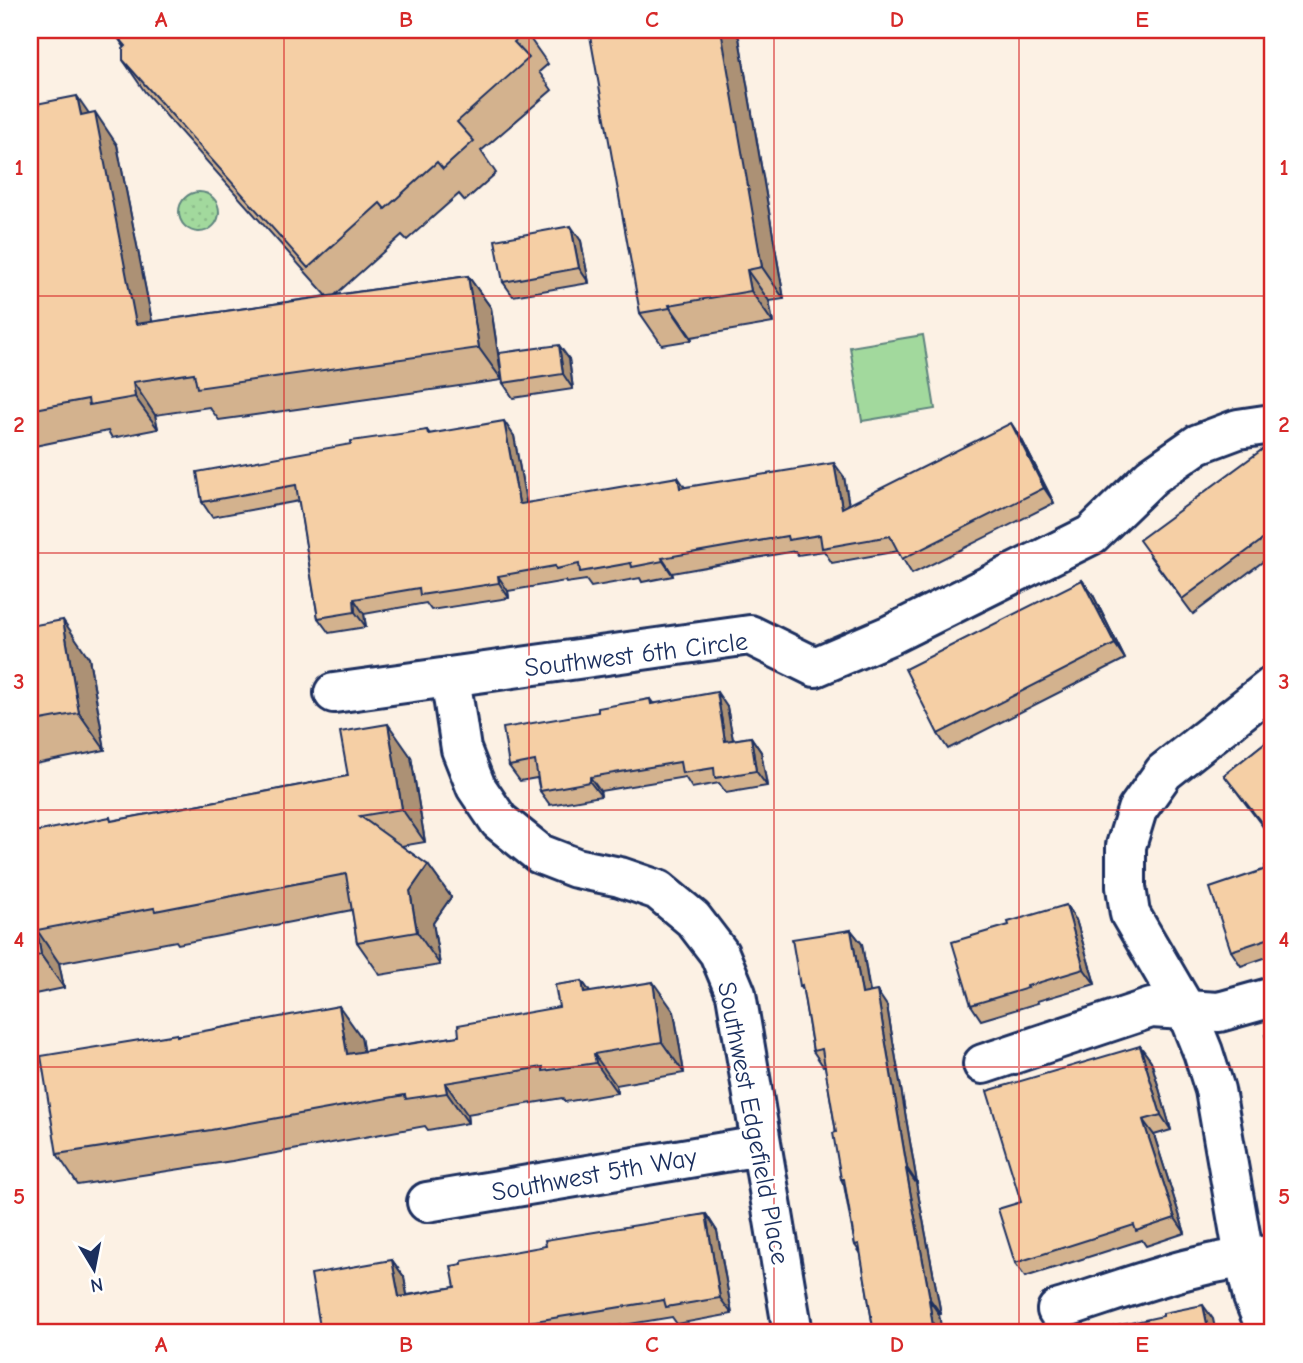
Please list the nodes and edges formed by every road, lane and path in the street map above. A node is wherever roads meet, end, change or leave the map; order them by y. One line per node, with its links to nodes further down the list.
1 (1273, 426): 2 (street, Southwest 6th Circle)
2 (450, 677): 4 (street, Southwest 6th Circle); 8 (street, Southwest Edgefield Place)
3 (1273, 686): 6 (street)
4 (334, 694)
5 (1273, 997): 6 (street)
6 (1186, 1010): 7 (street); 10 (street)
7 (984, 1064)
8 (761, 1146): 9 (street, Southwest 5th Way); 12 (street, Southwest Edgefield Place)
9 (427, 1202)
10 (1259, 1256): 11 (street); 13 (street)
11 (1057, 1310)
12 (793, 1333)
13 (1268, 1333)

